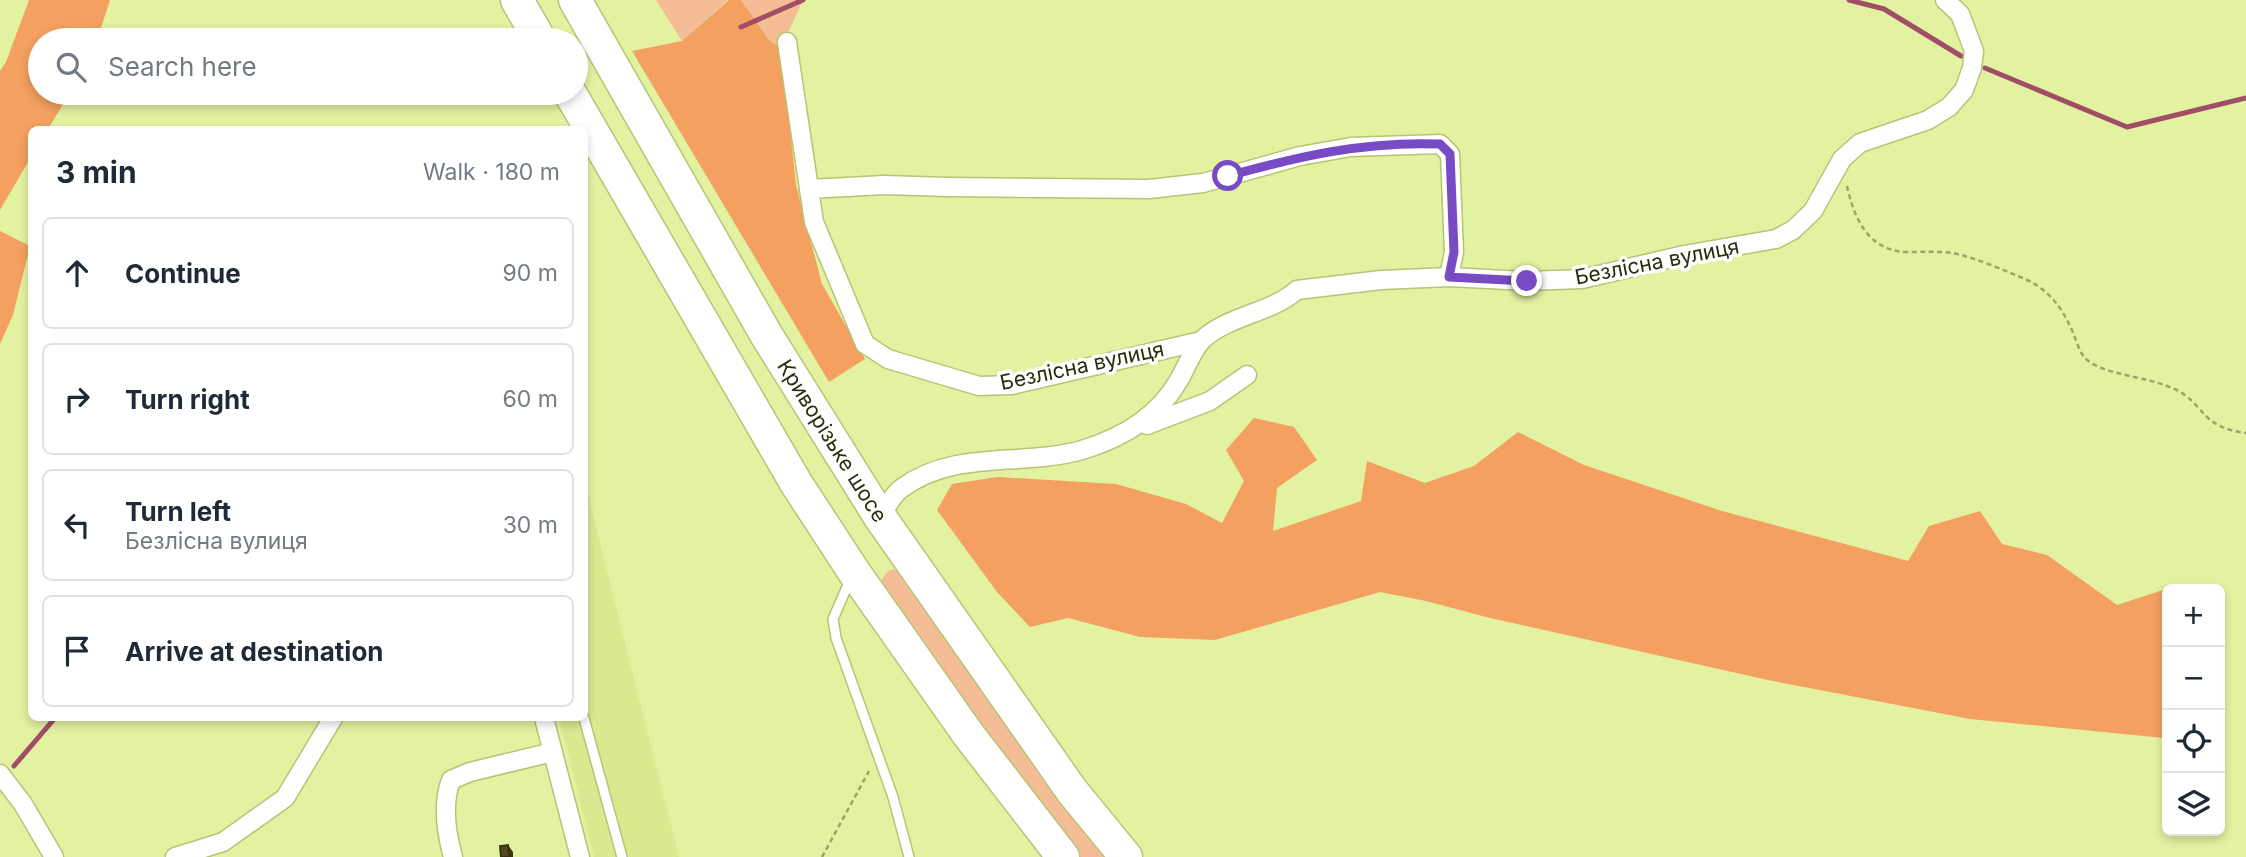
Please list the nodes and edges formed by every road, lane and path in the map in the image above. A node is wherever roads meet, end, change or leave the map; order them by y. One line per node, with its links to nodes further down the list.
1 (517, 0): 4 (highway)
2 (575, 0): 14 (highway, Криворізьке шосе)
3 (1945, 0): 7 (street, Безлісна вулиця)
4 (533, 28)
5 (787, 42): 8 (street, Безлісна вулиця)
6 (577, 105): 15 (highway)
7 (1842, 159): 9 (street, Безлісна вулиця); 13 (path)
8 (808, 189): 9 (street); 10 (street, Безлісна вулиця)
9 (1449, 277): 10 (street, Безлісна вулиця)
10 (1201, 341): 12 (street, Безлісна вулиця)
11 (1247, 375): 12 (street)
12 (1130, 430): 14 (street, Безлісна вулиця)
13 (2246, 433)
14 (880, 517): 30 (highway, Криворізьке шосе)
15 (854, 572): 19 (lane); 29 (highway)
16 (331, 721): 23 (street)
17 (545, 721): 20 (street)
18 (585, 721): 26 (lane)
19 (874, 740): 27 (path); 28 (lane)
20 (553, 752): 24 (street); 25 (street)
21 (0, 774): 22 (street)
22 (54, 857)
23 (175, 857)
24 (453, 857)
25 (580, 857)
26 (621, 857)
27 (822, 857)
28 (909, 857)
29 (1063, 857)
30 (1126, 857)

